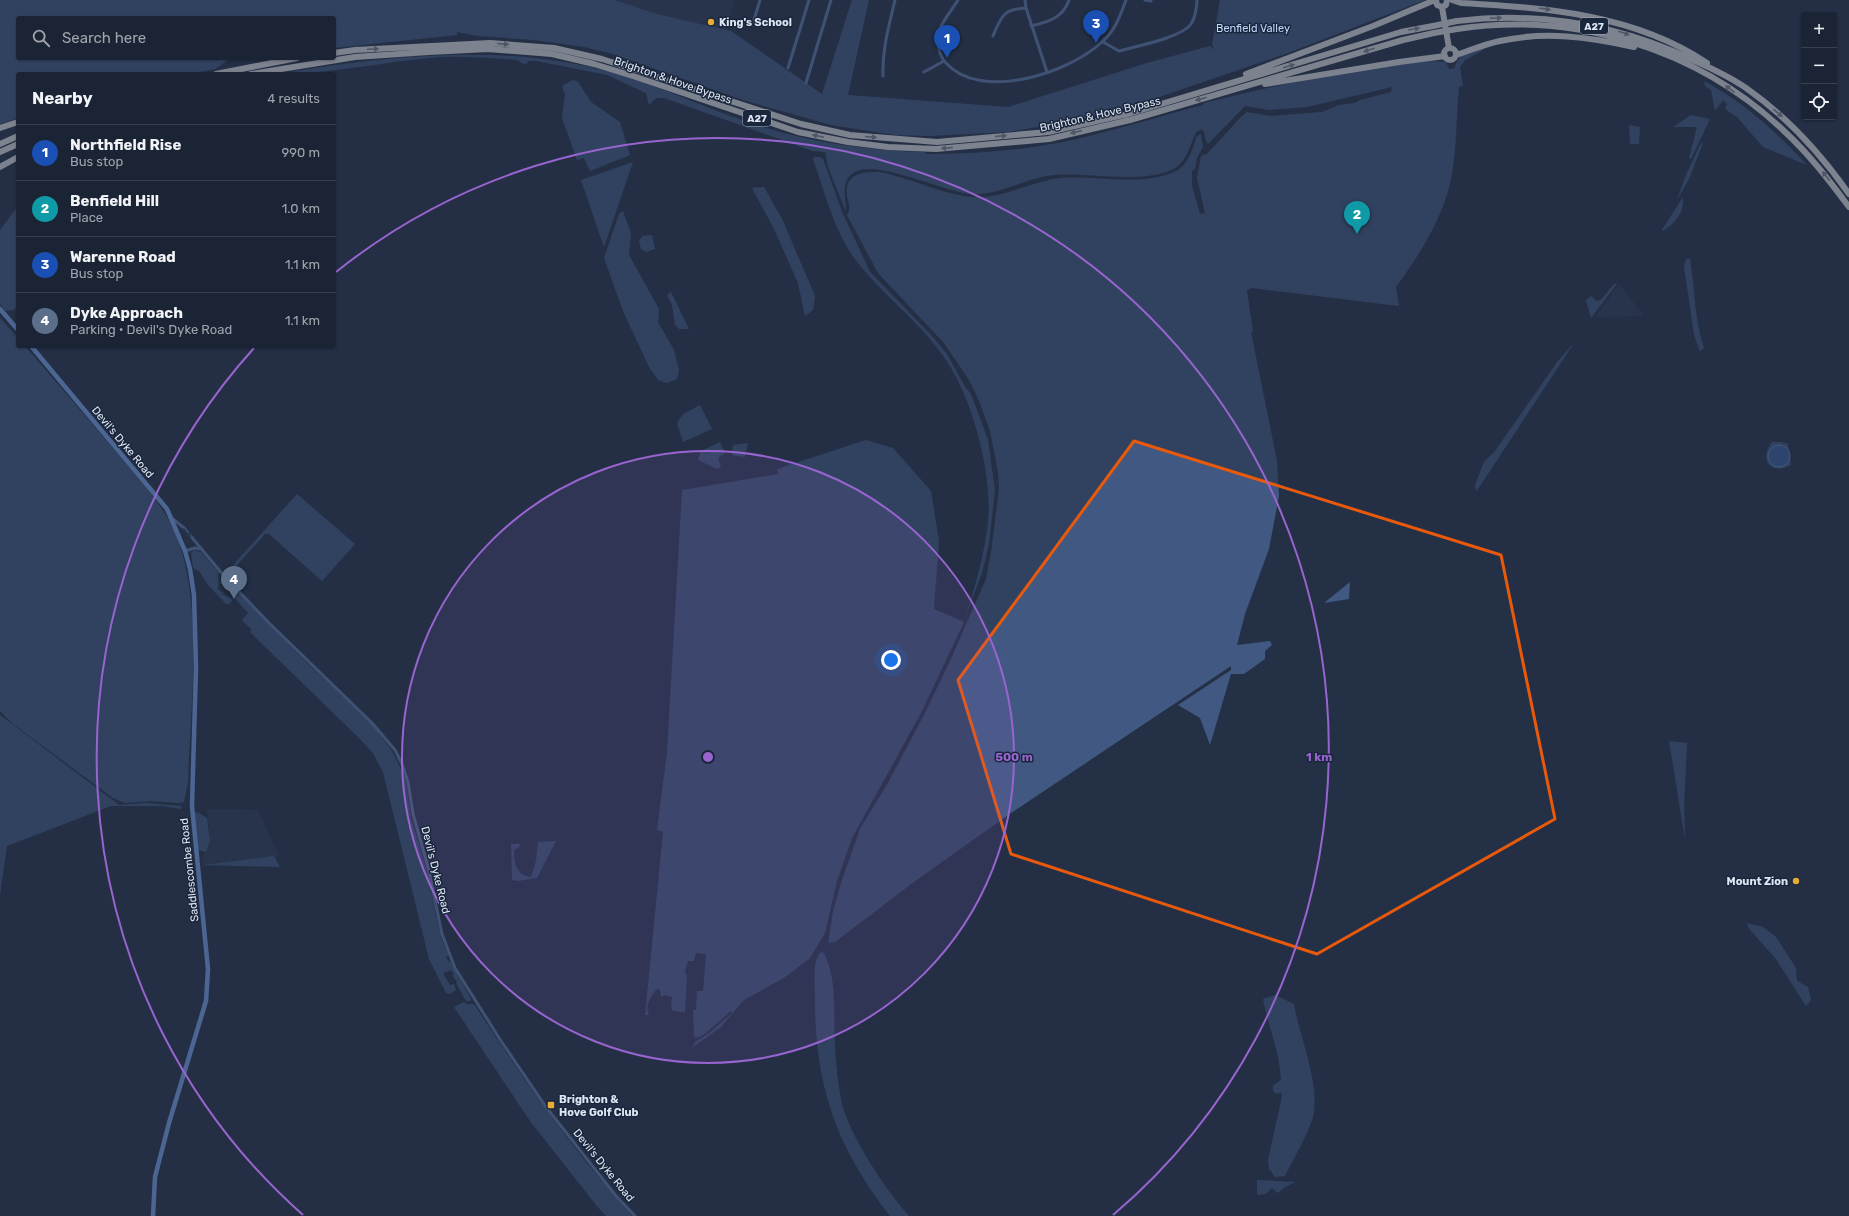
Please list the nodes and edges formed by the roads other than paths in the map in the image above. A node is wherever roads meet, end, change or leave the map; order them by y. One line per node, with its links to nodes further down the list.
1 (760, 0): 17 (street)
2 (809, 0): 28 (street)
3 (831, 0): 35 (street)
4 (895, 0): 34 (street)
5 (958, 0): 27 (street)
6 (1025, 0): 16 (street)
7 (1069, 0): 18 (street)
8 (1126, 0): 20 (street)
9 (1144, 0): 14 (street)
10 (1197, 0): 20 (street)
11 (1436, 0): 15 (highway); 36 (highway, A27)
12 (1447, 0): 15 (highway)
13 (1452, 0): 33 (highway, A27, one-way to 33)
14 (1151, 1)
15 (1442, 7): 21 (highway)
16 (1026, 8): 18 (street); 19 (street)
17 (752, 23)
18 (1031, 26): 32 (street)
19 (993, 36)
20 (1104, 42): 32 (street)
21 (1449, 48): 23 (highway); 24 (highway)
22 (336, 53): 36 (highway, Brighton & Hove Bypass / A27, one-way to 36)
23 (1456, 55): 24 (highway); 25 (highway, A27)
24 (1445, 56): 37 (highway, A27)
25 (1676, 59): 37 (highway, Brighton & Hove Bypass / A27, one-way to 37, bridge); 47 (highway, Brighton & Hove Bypass / A27, one-way to 25)
26 (287, 60): 29 (highway)
27 (944, 61): 31 (street); 32 (street)
28 (788, 68)
29 (226, 72)
30 (262, 72): 37 (highway, Brighton & Hove Bypass / A27, one-way to 30)
31 (924, 72)
32 (1047, 72)
33 (1723, 74): 36 (highway, Brighton & Hove Bypass / A27, one-way to 33, bridge); 46 (highway, Brighton & Hove Bypass / A27, one-way to 46)
34 (883, 76)
35 (806, 82)
36 (1211, 88)
37 (1239, 88)
38 (16, 123): 39 (highway)
39 (0, 128)
40 (16, 137): 41 (highway)
41 (0, 144)
42 (16, 145): 43 (highway)
43 (0, 152)
44 (16, 158): 45 (highway)
45 (0, 167)
46 (1849, 194)
47 (1849, 207)
48 (0, 309): 49 (street)
49 (16, 328)
50 (33, 348): 51 (street, Devil's Dyke Road)
51 (173, 518): 52 (street, Devil's Dyke Road, one-way to 52); 53 (street, Saddlescombe Road)
52 (200, 549): 53 (street); 55 (street, Devil's Dyke Road)
53 (185, 551): 54 (street, Saddlescombe Road)
54 (153, 1216)
55 (635, 1216)

